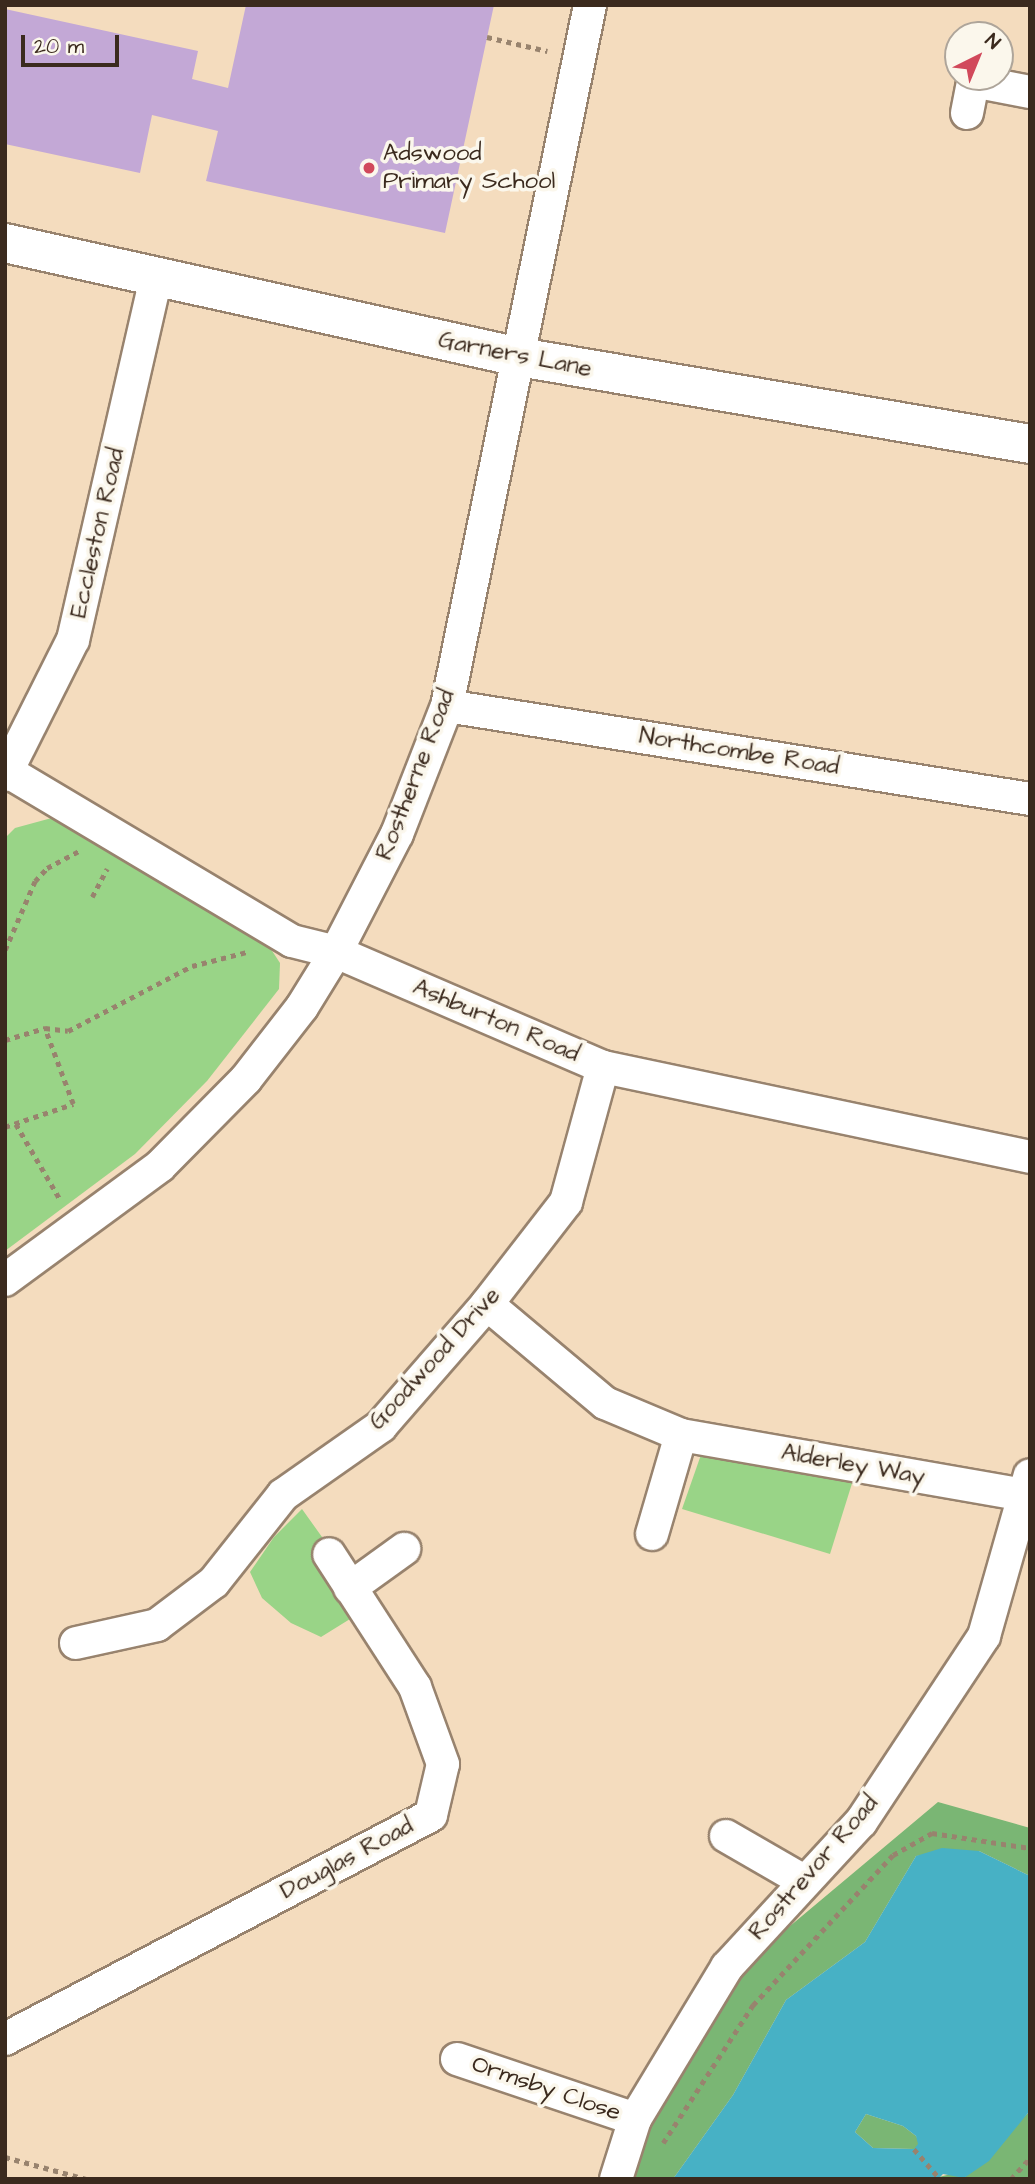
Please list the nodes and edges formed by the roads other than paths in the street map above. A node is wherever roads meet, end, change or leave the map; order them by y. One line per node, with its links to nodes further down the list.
1 (590, 5): 6 (street, Rostherne Road)
2 (971, 91): 3 (street)
3 (967, 113)
4 (5, 243): 5 (street, Garners Lane)
5 (156, 279): 6 (street, Garners Lane); 9 (street, Eccleston Road)
6 (519, 357): 7 (street, Garners Lane); 8 (street, Rostherne Road)
7 (1030, 444)
8 (447, 706): 10 (street, Northcombe Road); 11 (street, Rostherne Road)
9 (6, 772): 11 (street, Ashburton Road)
10 (1030, 799)
11 (336, 952): 12 (street, Ashburton Road); 14 (street, Rostherne Road)
12 (603, 1067): 13 (street, Ashburton Road); 15 (street, Goodwood Drive)
13 (1030, 1157)
14 (5, 1280)
15 (487, 1304): 16 (street, Alderley Way); 22 (street, Goodwood Drive)
16 (681, 1436): 17 (street, Alderley Way); 18 (street)
17 (1028, 1485): 24 (street, Rostrevor Road)
18 (652, 1534)
19 (404, 1549): 21 (street)
20 (329, 1554): 21 (street, Douglas Road)
21 (350, 1588): 25 (street, Douglas Road)
22 (76, 1643)
23 (726, 1836): 24 (street)
24 (804, 1881): 27 (street, Rostrevor Road)
25 (5, 2039)
26 (457, 2059): 27 (street, Ormsby Close)
27 (635, 2119): 28 (street, Rostrevor Road)
28 (615, 2179)

